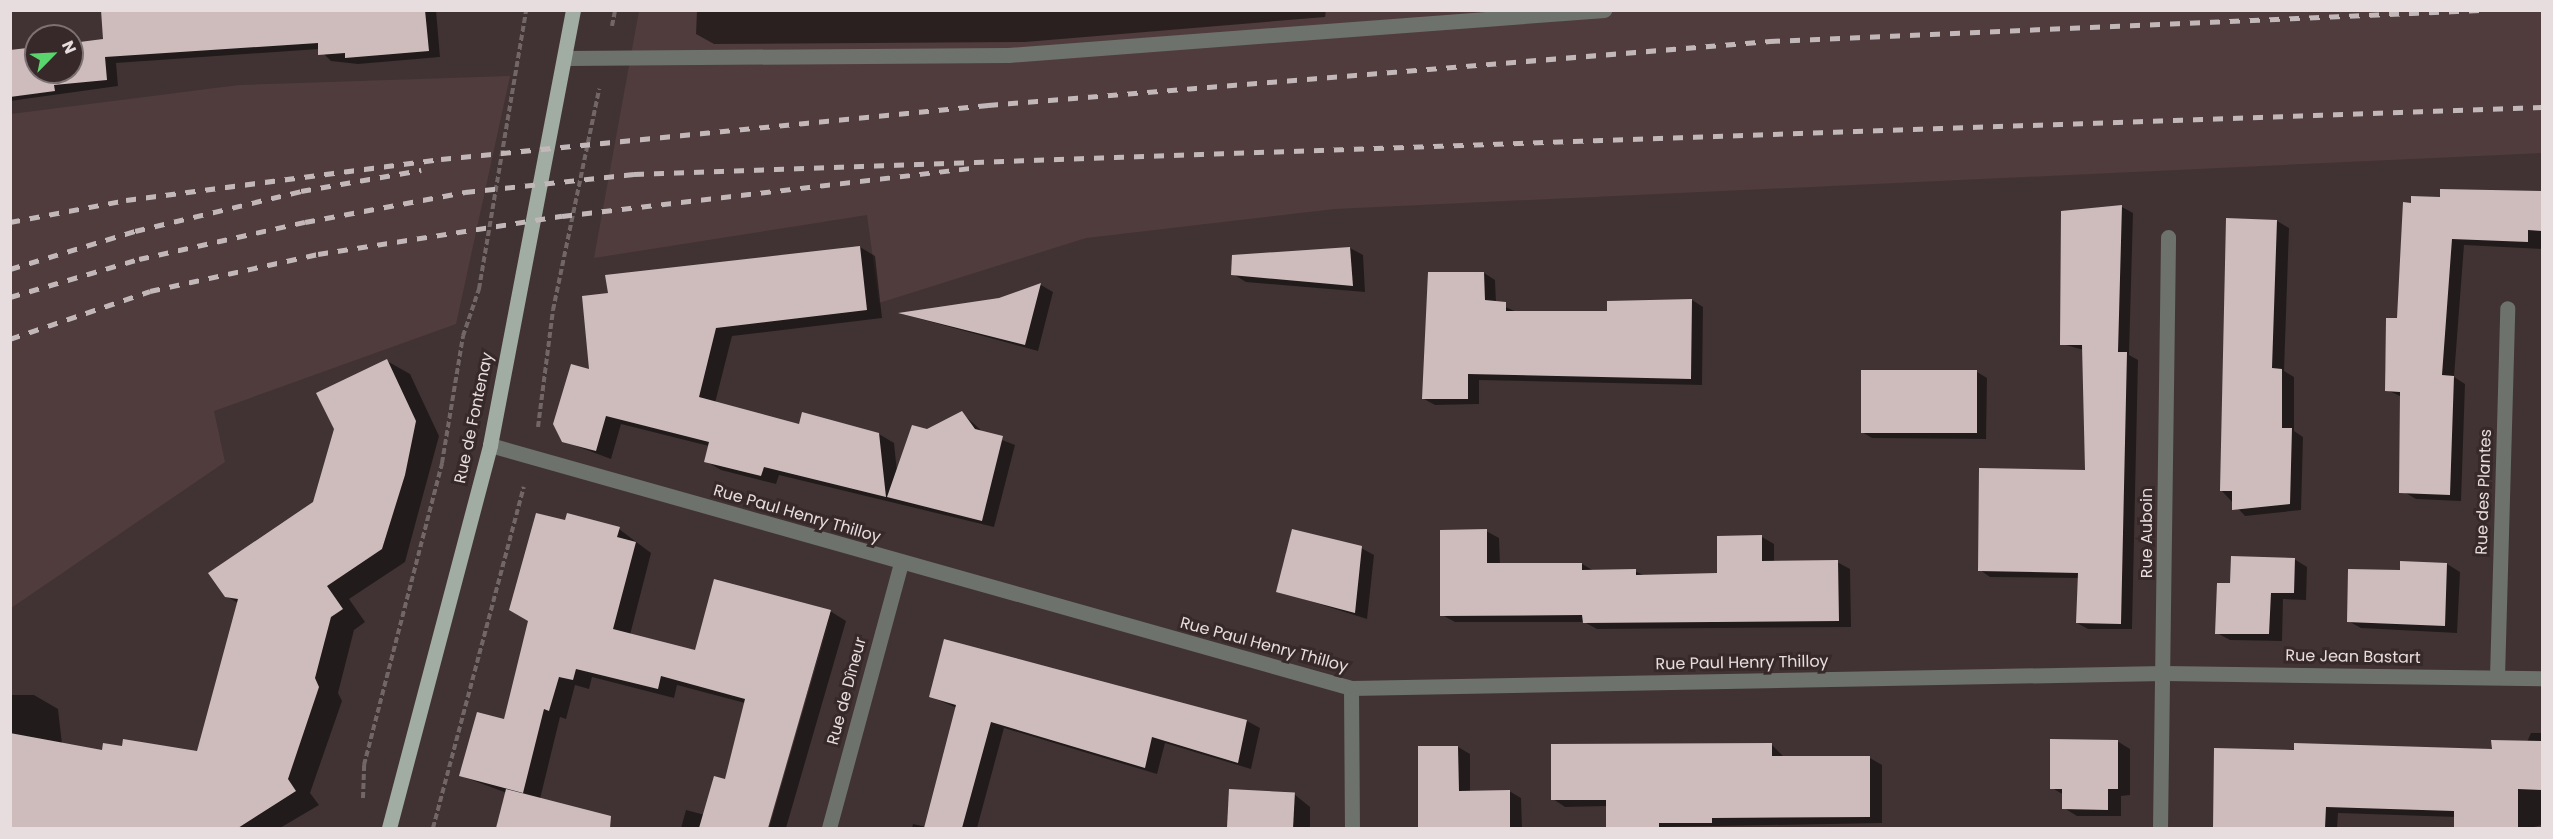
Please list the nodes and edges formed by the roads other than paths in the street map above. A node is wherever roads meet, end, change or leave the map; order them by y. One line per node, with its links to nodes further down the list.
1 (573, 10): 3 (main road, Rue de Fontenay)
2 (1604, 10): 3 (street)
3 (566, 58): 6 (main road, Rue de Fontenay)
4 (2168, 237): 8 (street, Rue Auboin)
5 (2507, 308): 9 (street, Rue des Plantes)
6 (490, 445): 7 (street, Rue Paul Henry Thilloy); 12 (main road, Rue de Fontenay)
7 (901, 563): 11 (street, Rue Paul Henry Thilloy); 13 (street, Rue de Dîneur)
8 (2164, 673): 9 (street, Rue Jean Bastart); 11 (street, Rue Paul Henry Thilloy); 15 (street, Rue Auboin)
9 (2497, 677): 10 (street, Rue Jean Bastart)
10 (2542, 678)
11 (1351, 687): 14 (street)
12 (389, 828)
13 (829, 828)
14 (1352, 828)
15 (2160, 828)

